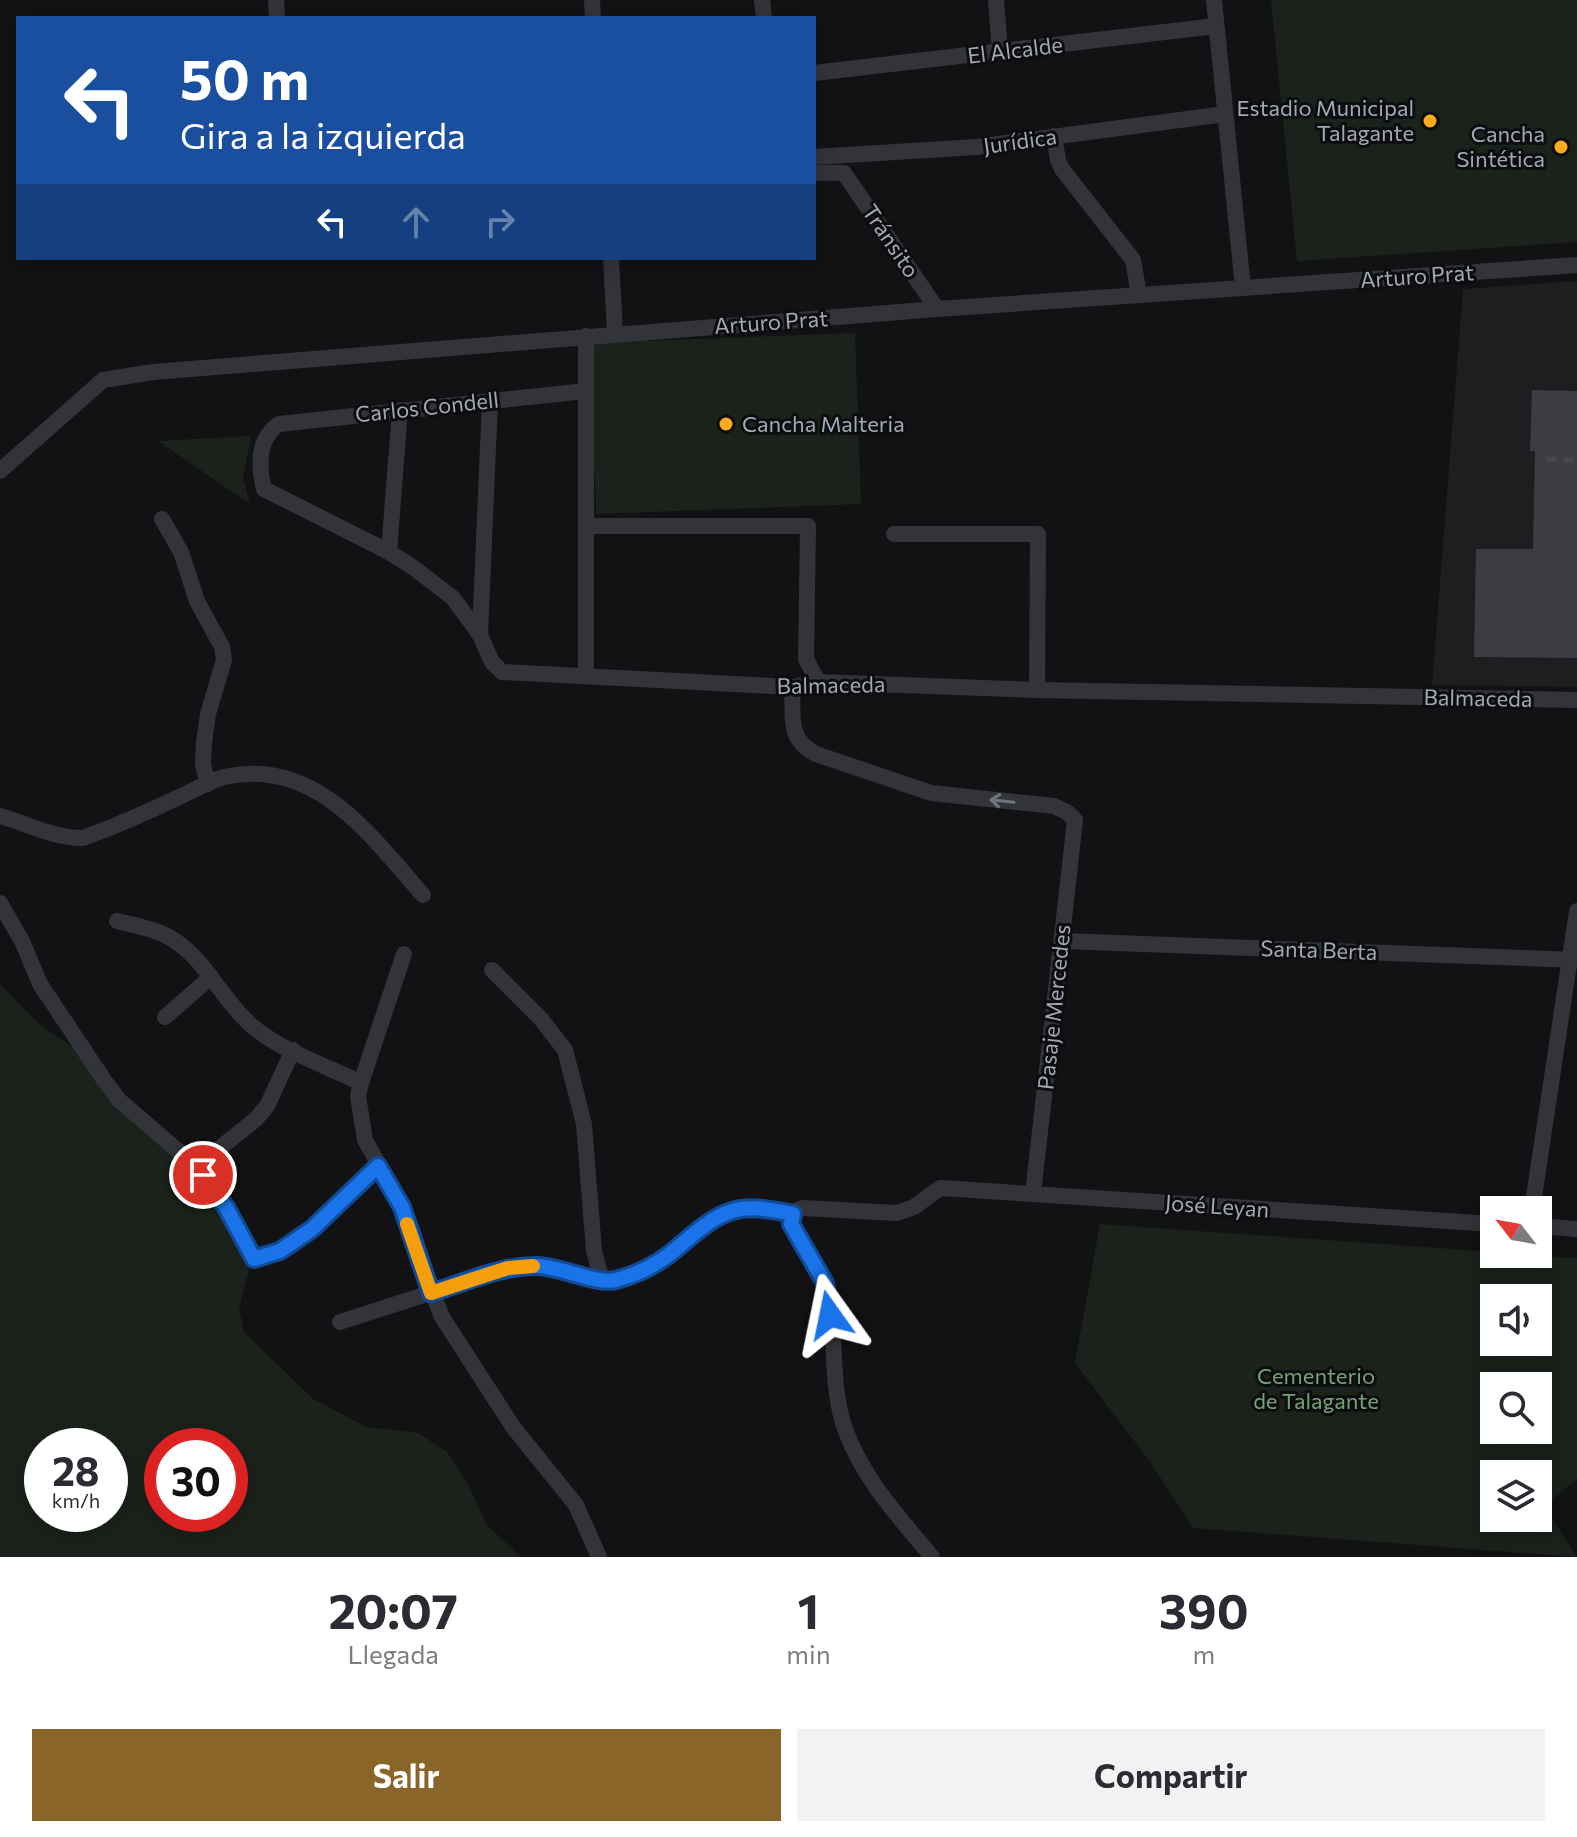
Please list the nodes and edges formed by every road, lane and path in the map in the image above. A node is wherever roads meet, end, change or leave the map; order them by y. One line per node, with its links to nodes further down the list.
1 (996, 0): 4 (street)
2 (1214, 0): 3 (street)
3 (1216, 26): 4 (street, El Alcalde); 6 (street)
4 (1000, 51): 5 (street, El Alcalde)
5 (816, 73)
6 (1225, 114): 7 (street, Jurídica); 12 (street)
7 (1054, 136): 8 (street, Jurídica); 13 (street)
8 (816, 157)
9 (816, 173): 14 (street, Tránsito)
10 (611, 260): 15 (street)
11 (1577, 265): 12 (street, Arturo Prat)
12 (1243, 288): 13 (street, Arturo Prat)
13 (1139, 294): 14 (street, Arturo Prat)
14 (937, 309): 15 (street, Arturo Prat)
15 (615, 333): 16 (street, Arturo Prat)
16 (586, 336): 17 (street); 21 (street, Arturo Prat)
17 (585, 391): 18 (street, Carlos Condell); 23 (street)
18 (490, 400): 19 (street, Carlos Condell); 26 (street)
19 (400, 410): 20 (street, Carlos Condell); 25 (street)
20 (270, 431): 25 (street, Balmaceda)
21 (0, 471)
22 (162, 519): 32 (street)
23 (586, 526): 27 (street); 28 (street)
24 (894, 534): 30 (street)
25 (389, 552): 26 (street, Balmaceda)
26 (480, 635): 27 (street, Balmaceda)
27 (586, 675): 29 (street, Balmaceda)
28 (818, 682): 29 (street, Balmaceda); 30 (street, Balmaceda)
29 (792, 687): 38 (street, Pasaje Mercedes, one-way to 29)
30 (1037, 690): 31 (street, Balmaceda)
31 (1577, 700)
32 (208, 784): 33 (street); 34 (street)
33 (0, 816)
34 (423, 895)
35 (0, 903): 47 (street)
36 (1577, 911): 40 (street)
37 (117, 921): 42 (street)
38 (1062, 941): 40 (street, Santa Berta); 48 (street, Pasaje Mercedes)
39 (404, 954): 45 (street)
40 (1573, 959): 49 (street)
41 (492, 970): 54 (street)
42 (211, 977): 43 (street); 44 (street)
43 (165, 1017)
44 (293, 1050): 45 (street); 46 (street)
45 (361, 1083): 47 (street)
46 (220, 1148)
47 (378, 1166): 55 (street)
48 (1033, 1194): 50 (street, José Leyan); 51 (street, José Leyan)
49 (1534, 1196)
50 (793, 1214): 54 (street); 58 (street)
51 (1480, 1223)
52 (1552, 1227): 53 (street)
53 (1577, 1229)
54 (602, 1281): 55 (street)
55 (431, 1293): 56 (street); 57 (street)
56 (340, 1322)
57 (599, 1557)
58 (932, 1557)

